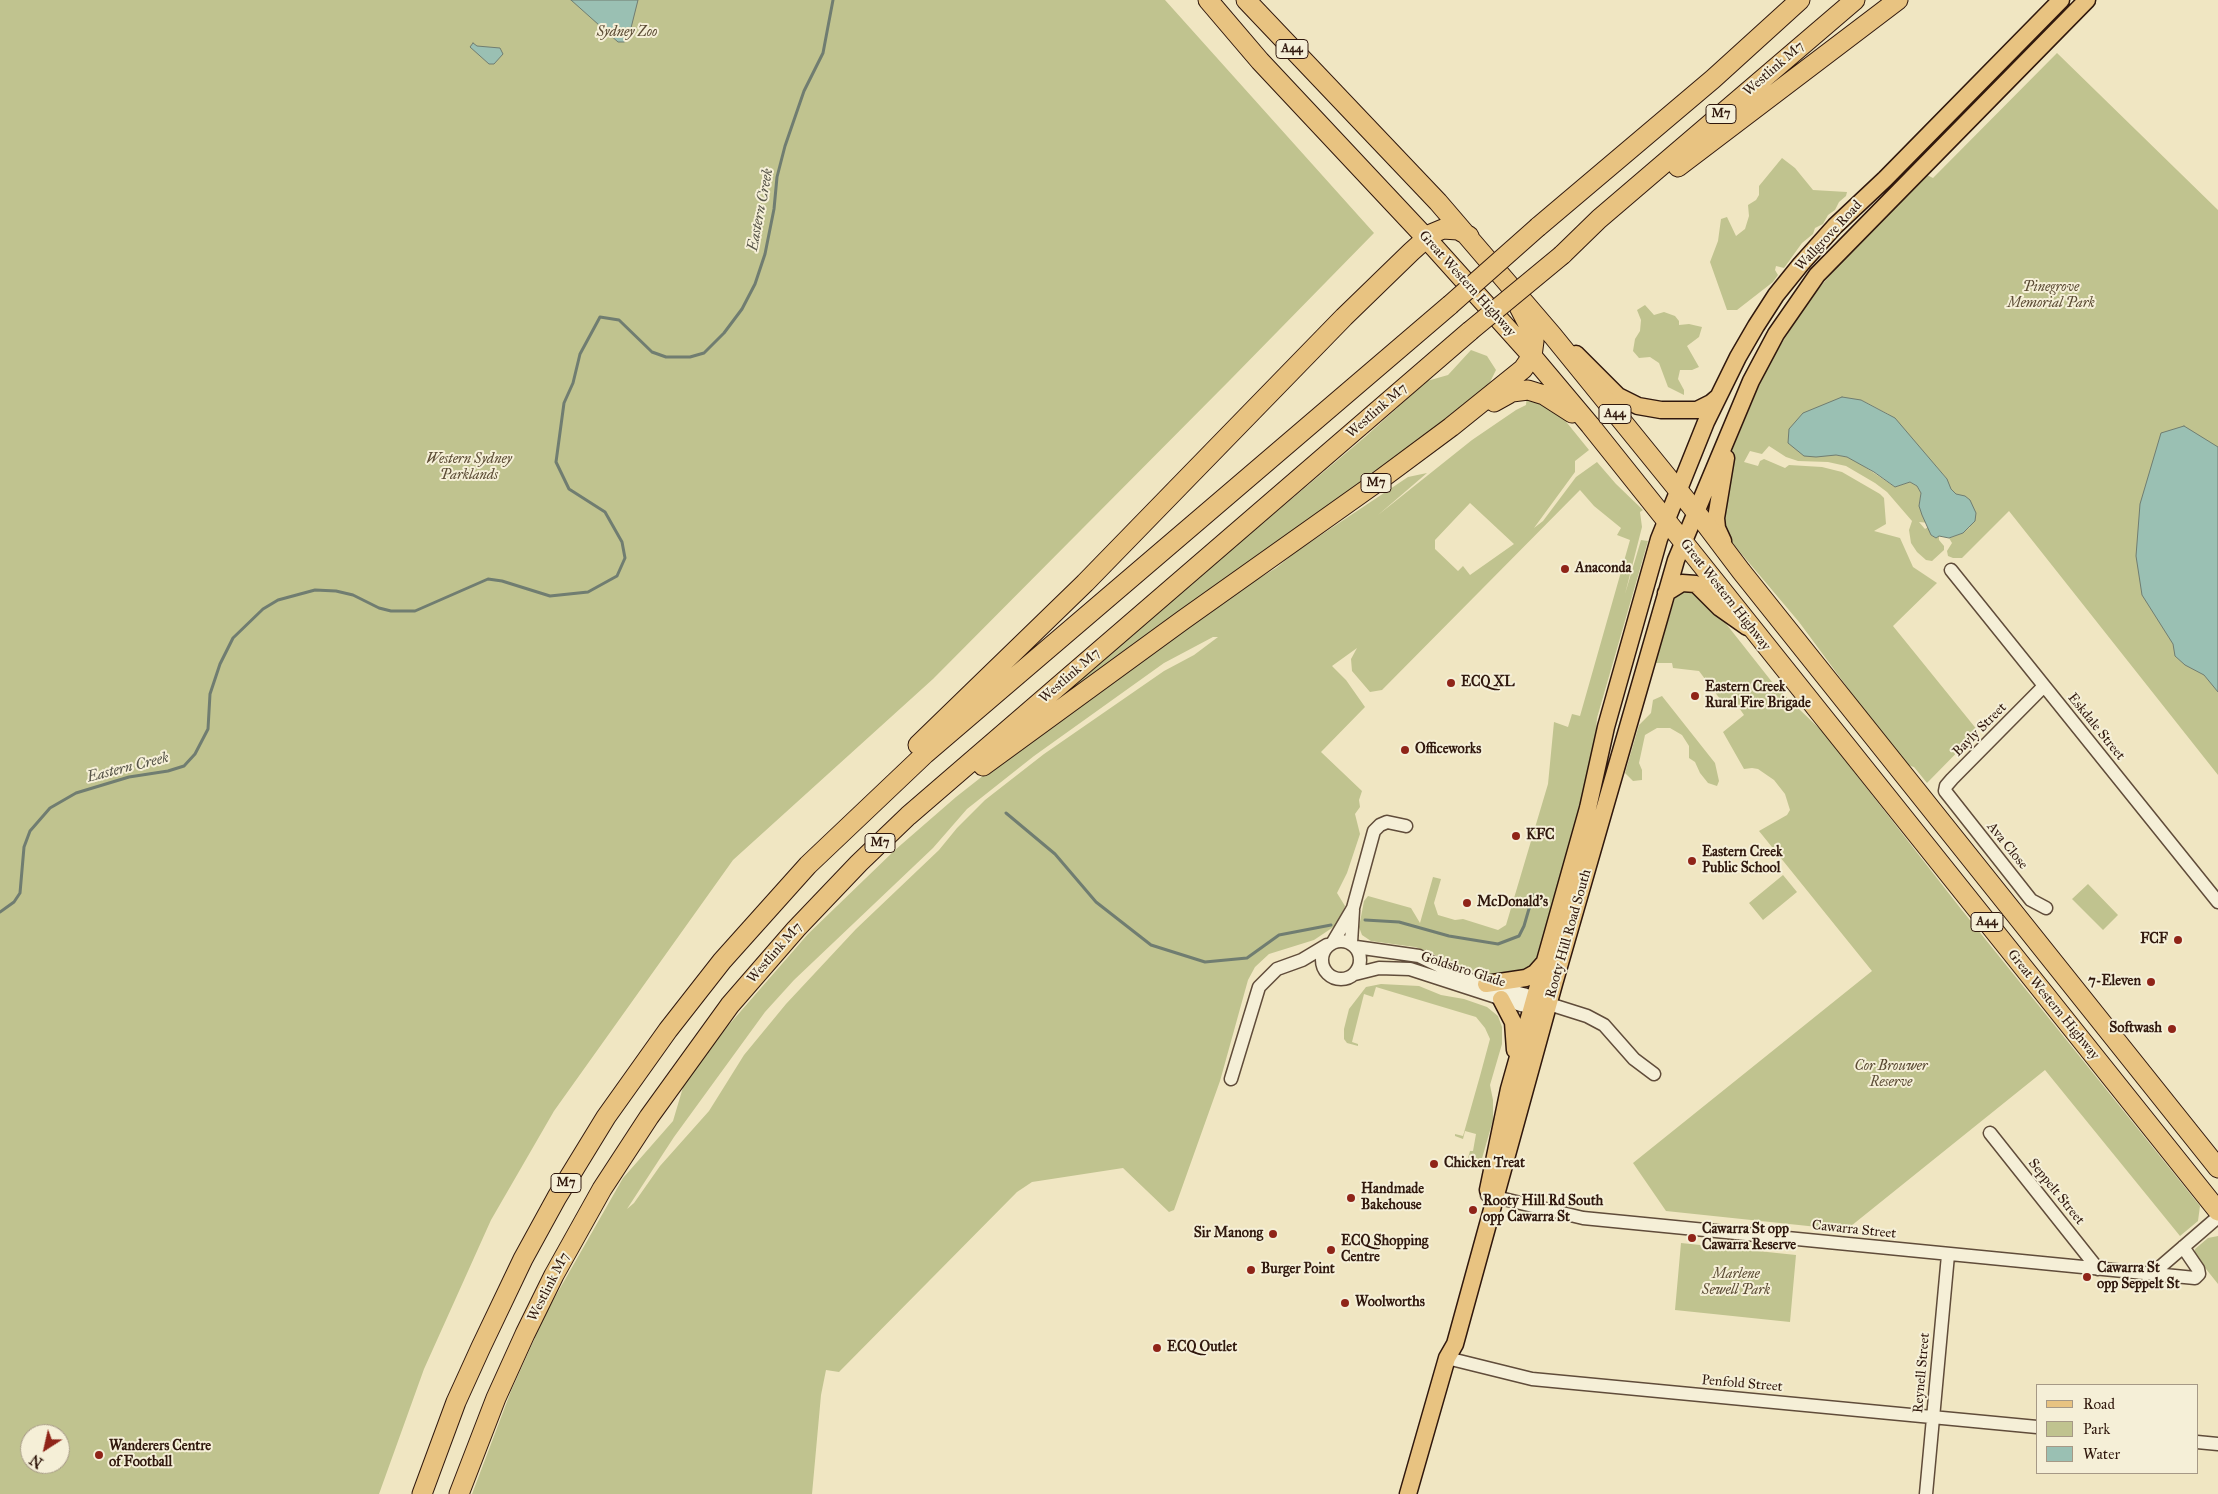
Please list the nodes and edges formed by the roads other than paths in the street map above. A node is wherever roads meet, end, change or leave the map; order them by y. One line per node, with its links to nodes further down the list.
1 (1208, 0): 10 (highway, Great Western Highway / A44)
2 (1246, 0): 13 (highway, Great Western Highway / A44)
3 (1783, 0): 9 (highway)
4 (1800, 0): 9 (highway, M7)
5 (1855, 0): 11 (highway, Westlink M7 / M7)
6 (1898, 0): 11 (highway)
7 (2061, 0): 18 (main road, Wallgrove Road)
8 (2087, 0): 21 (main road, Wallgrove Road)
9 (1713, 79): 34 (highway, M7, bridge)
10 (1410, 221): 12 (highway, Great Western Highway / A44); 17 (highway)
11 (1588, 230): 32 (highway, Westlink M7 / M7, bridge)
12 (1426, 238): 13 (highway); 16 (highway, Great Western Highway / A44); 17 (highway)
13 (1472, 239): 14 (highway, Great Western Highway / A44)
14 (1504, 278): 15 (highway, Great Western Highway / A44); 16 (highway)
15 (1553, 336): 18 (main road); 22 (highway, Great Western Highway / A44)
16 (1532, 356): 19 (highway, Great Western Highway / A44); 20 (highway, M7)
17 (1281, 382): 34 (highway)
18 (1719, 396): 22 (main road, Wallgrove Road)
19 (1590, 425): 20 (highway, M7); 24 (highway, Great Western Highway / A44)
20 (1451, 427): 32 (highway, M7)
21 (1732, 427): 23 (main road, Wallgrove Road); 27 (main road)
22 (1678, 490): 23 (highway, Great Western Highway / A44); 24 (main road, Wallgrove Road)
23 (1696, 511): 25 (main road, Rooty Hill Road South); 27 (highway, Great Western Highway / A44)
24 (1666, 521): 25 (highway, Great Western Highway / A44); 41 (main road, Rooty Hill Road South)
25 (1684, 542): 28 (main road, Rooty Hill Road South); 29 (highway, Great Western Highway / A44)
26 (1951, 570): 30 (street, Eskdale Street)
27 (1741, 571): 52 (highway, Great Western Highway / A44)
28 (1666, 593): 29 (main road); 47 (main road, Rooty Hill Road South)
29 (1755, 634): 54 (highway, Great Western Highway / A44)
30 (2044, 686): 31 (street, Bayly Street); 35 (street, Eskdale Street)
31 (1948, 798): 37 (street, Ava Close)
32 (908, 816): 66 (highway, Westlink M7 / M7)
33 (1406, 826): 36 (street)
34 (844, 829): 65 (highway, M7)
35 (2218, 902)
36 (1353, 908): 38 (street); 39 (street)
37 (2046, 908)
38 (1330, 944): 39 (street, Goldsbro Glade); 40 (street); 42 (street)
39 (1354, 945): 43 (street); 44 (street, Goldsbro Glade)
40 (1302, 960): 42 (street, Goldsbro Glade); 50 (street)
41 (1543, 964): 44 (main road); 46 (main road, Rooty Hill Road South)
42 (1325, 970): 43 (street, Goldsbro Glade)
43 (1354, 974): 45 (street, Goldsbro Glade)
44 (1486, 984): 46 (street, Goldsbro Glade)
45 (1501, 998): 46 (street, Goldsbro Glade); 48 (main road)
46 (1533, 1002): 47 (street); 48 (main road, Rooty Hill Road South)
47 (1549, 1004): 49 (street); 53 (main road, Rooty Hill Road South)
48 (1516, 1065): 53 (main road, Rooty Hill Road South)
49 (1654, 1074)
50 (1231, 1079)
51 (1990, 1133): 58 (street, Seppelt Street)
52 (2218, 1168)
53 (1492, 1196): 57 (street, Cawarra Street); 60 (main road, Rooty Hill Road South)
54 (2218, 1211)
55 (2218, 1217): 56 (street)
56 (2184, 1247): 59 (street); 59 (street, Cawarra Street)
57 (1948, 1255): 58 (street, Cawarra Street); 61 (street, Reynell Street)
58 (2098, 1269): 59 (street, Cawarra Street)
59 (2152, 1274)
60 (1447, 1358): 61 (street, Penfold Street); 67 (main road, Rooty Hill Road South)
61 (1933, 1417): 62 (street, Penfold Street); 68 (street, Reynell Street)
62 (2036, 1427)
63 (2198, 1442): 64 (street)
64 (2218, 1444)
65 (422, 1494)
66 (459, 1494)
67 (1408, 1494)
68 (1926, 1494)

